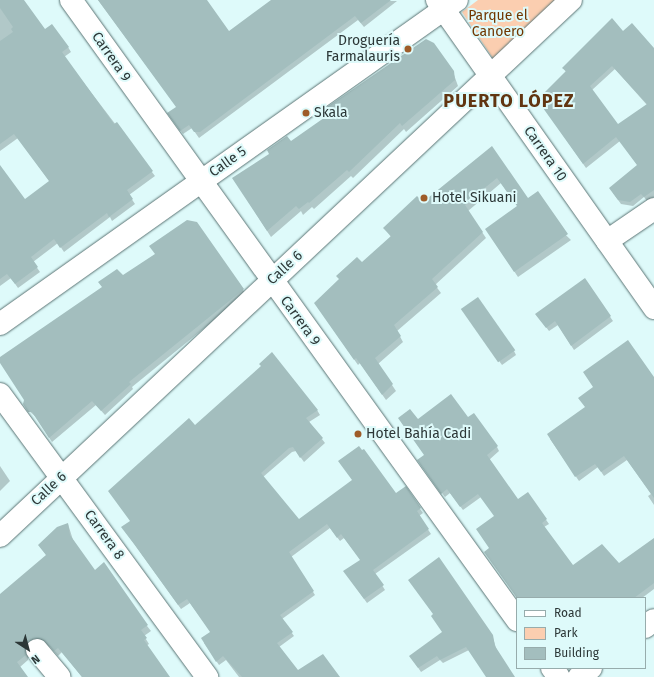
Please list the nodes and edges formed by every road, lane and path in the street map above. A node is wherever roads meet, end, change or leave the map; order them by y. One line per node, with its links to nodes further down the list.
1 (70, 0): 5 (street, Carrera 9)
2 (571, 0): 4 (street, Calle 6)
3 (446, 3): 4 (street, Carrera 10); 5 (street, Calle 5)
4 (490, 76): 7 (street, Carrera 10); 8 (street, Calle 6)
5 (200, 182): 8 (street, Carrera 9); 10 (street, Calle 5)
6 (654, 209): 7 (street)
7 (607, 241): 9 (street, Carrera 10)
8 (271, 281): 12 (street, Calle 6); 14 (street, Carrera 9)
9 (654, 308)
10 (0, 324)
11 (0, 394): 12 (street, Carrera 8)
12 (61, 478): 13 (street, Calle 6); 21 (street, Carrera 8)
13 (0, 536)
14 (516, 619)
15 (654, 620): 16 (street)
16 (646, 626)
17 (37, 650): 20 (street)
18 (553, 669): 22 (street)
19 (590, 669): 23 (street)
20 (60, 677)
21 (207, 677)
22 (559, 677)
23 (579, 677)

